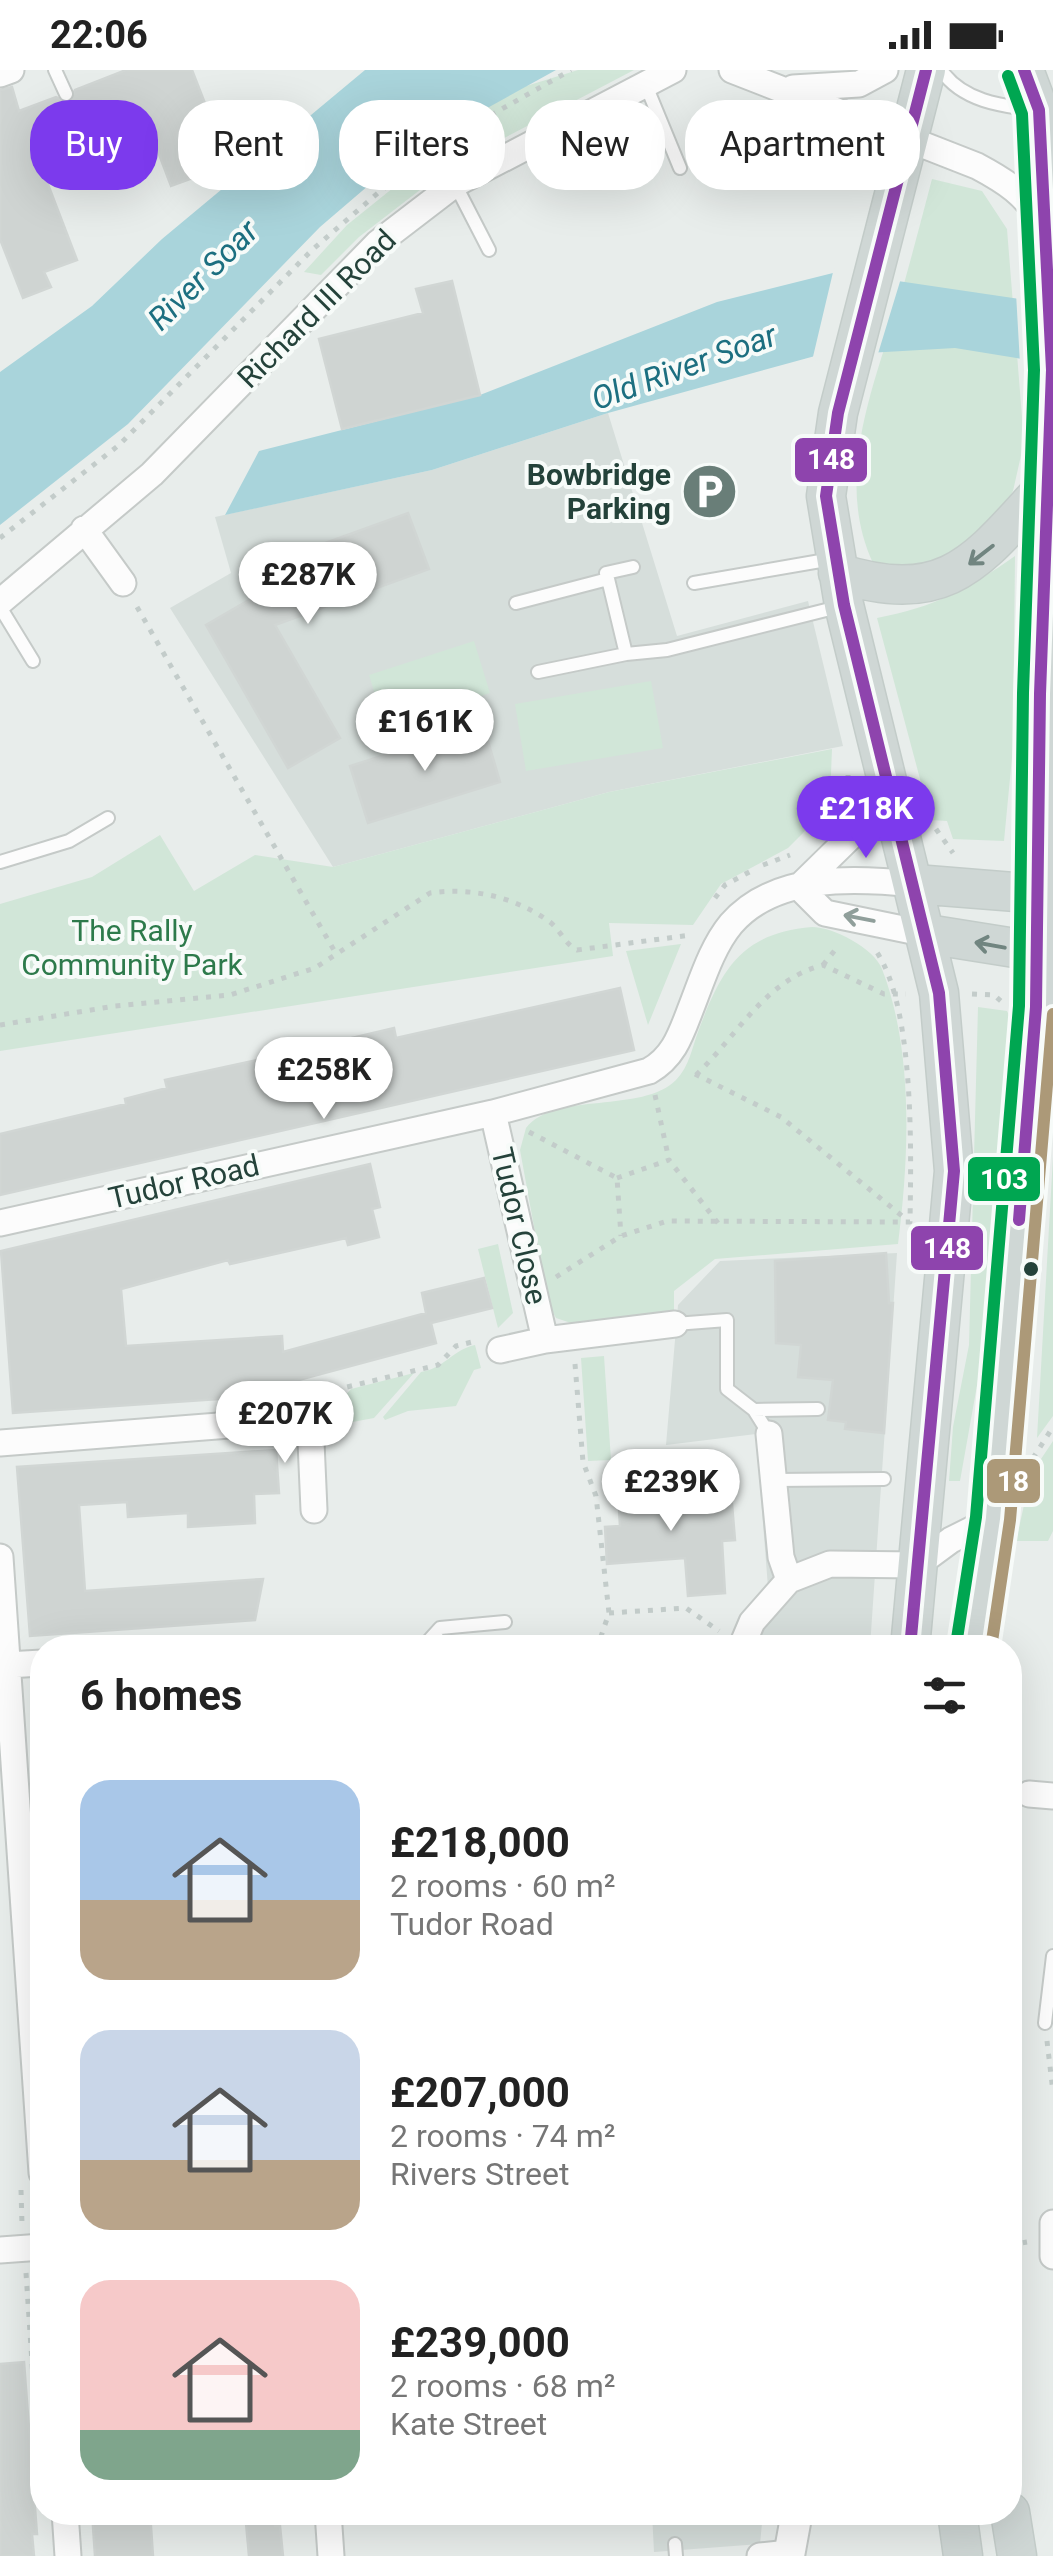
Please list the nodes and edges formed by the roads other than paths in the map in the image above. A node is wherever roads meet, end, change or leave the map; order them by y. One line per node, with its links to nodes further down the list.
1 (11, 70): 9 (street)
2 (56, 70): 12 (lane)
3 (673, 70): 10 (street, Richard III Road)
4 (732, 70): 11 (street)
5 (885, 70): 11 (street)
6 (926, 70): 14 (main road)
7 (941, 70): 15 (lane)
8 (1024, 70): 15 (main road)
9 (0, 74)
10 (645, 82): 17 (street, Richard III Road); 18 (lane)
11 (783, 88): 13 (street)
12 (66, 94)
13 (813, 100)
14 (918, 100)
15 (1046, 111): 22 (main road)
16 (920, 143): 22 (street)
17 (505, 157)
18 (680, 168)
19 (446, 190): 26 (street, Richard III Road)
20 (457, 190): 23 (lane)
21 (896, 190): 29 (main road)
22 (1048, 225): 24 (main road)
23 (489, 250)
24 (1052, 370): 25 (main road)
25 (1048, 484): 29 (main road, one-way to 29); 37 (main road)
26 (84, 528): 30 (street); 33 (street, Richard III Road)
27 (633, 567): 28 (lane)
28 (608, 579): 32 (lane); 34 (lane)
29 (839, 579): 31 (lane); 34 (lane); 38 (main road)
30 (123, 583)
31 (694, 583)
32 (516, 603)
33 (0, 604): 35 (lane)
34 (626, 654): 36 (lane)
35 (33, 662)
36 (538, 672)
37 (1046, 704): 43 (main road)
38 (892, 796): 41 (main road); 42 (street)
39 (108, 818): 40 (lane)
40 (0, 862)
41 (915, 884): 42 (street); 43 (main road); 44 (main road)
42 (799, 887): 44 (street, one-way to 42); 48 (street, Tudor Road)
43 (1045, 894): 45 (main road)
44 (927, 934): 45 (main road, one-way to 44); 62 (main road)
45 (1044, 953): 47 (main road)
46 (1053, 1065): 47 (main road)
47 (1030, 1096): 60 (main road)
48 (493, 1113): 49 (street, Tudor Road); 51 (street, Tudor Close)
49 (0, 1223)
50 (675, 1324): 51 (street, Tudor Close); 54 (lane)
51 (545, 1340): 52 (street, Tudor Close)
52 (500, 1350)
53 (818, 1409): 54 (lane)
54 (754, 1410): 55 (lane)
55 (769, 1434): 58 (street)
56 (0, 1443): 59 (street)
57 (884, 1478): 58 (lane)
58 (776, 1480): 63 (street)
59 (314, 1510)
60 (993, 1519): 62 (street); 68 (main road)
61 (0, 1557): 70 (street)
62 (918, 1565): 63 (street); 67 (main road)
63 (790, 1580): 66 (street)
64 (506, 1622): 65 (lane)
65 (434, 1635)
66 (746, 1635)
67 (911, 1635)
68 (975, 1635)
69 (30, 1664): 70 (street)
70 (7, 1666): 72 (street)
71 (1053, 1956): 73 (lane)
72 (30, 1999)
73 (1045, 2023)
74 (1053, 2223): 77 (street)
75 (30, 2248): 76 (street)
76 (0, 2250)
77 (1053, 2256)
78 (66, 2525): 84 (street)
79 (329, 2525): 85 (street)
80 (792, 2525): 83 (street)
81 (959, 2525): 86 (main road)
82 (1012, 2525): 87 (main road)
83 (779, 2555)
84 (68, 2556)
85 (331, 2556)
86 (964, 2556)
87 (1017, 2556)

